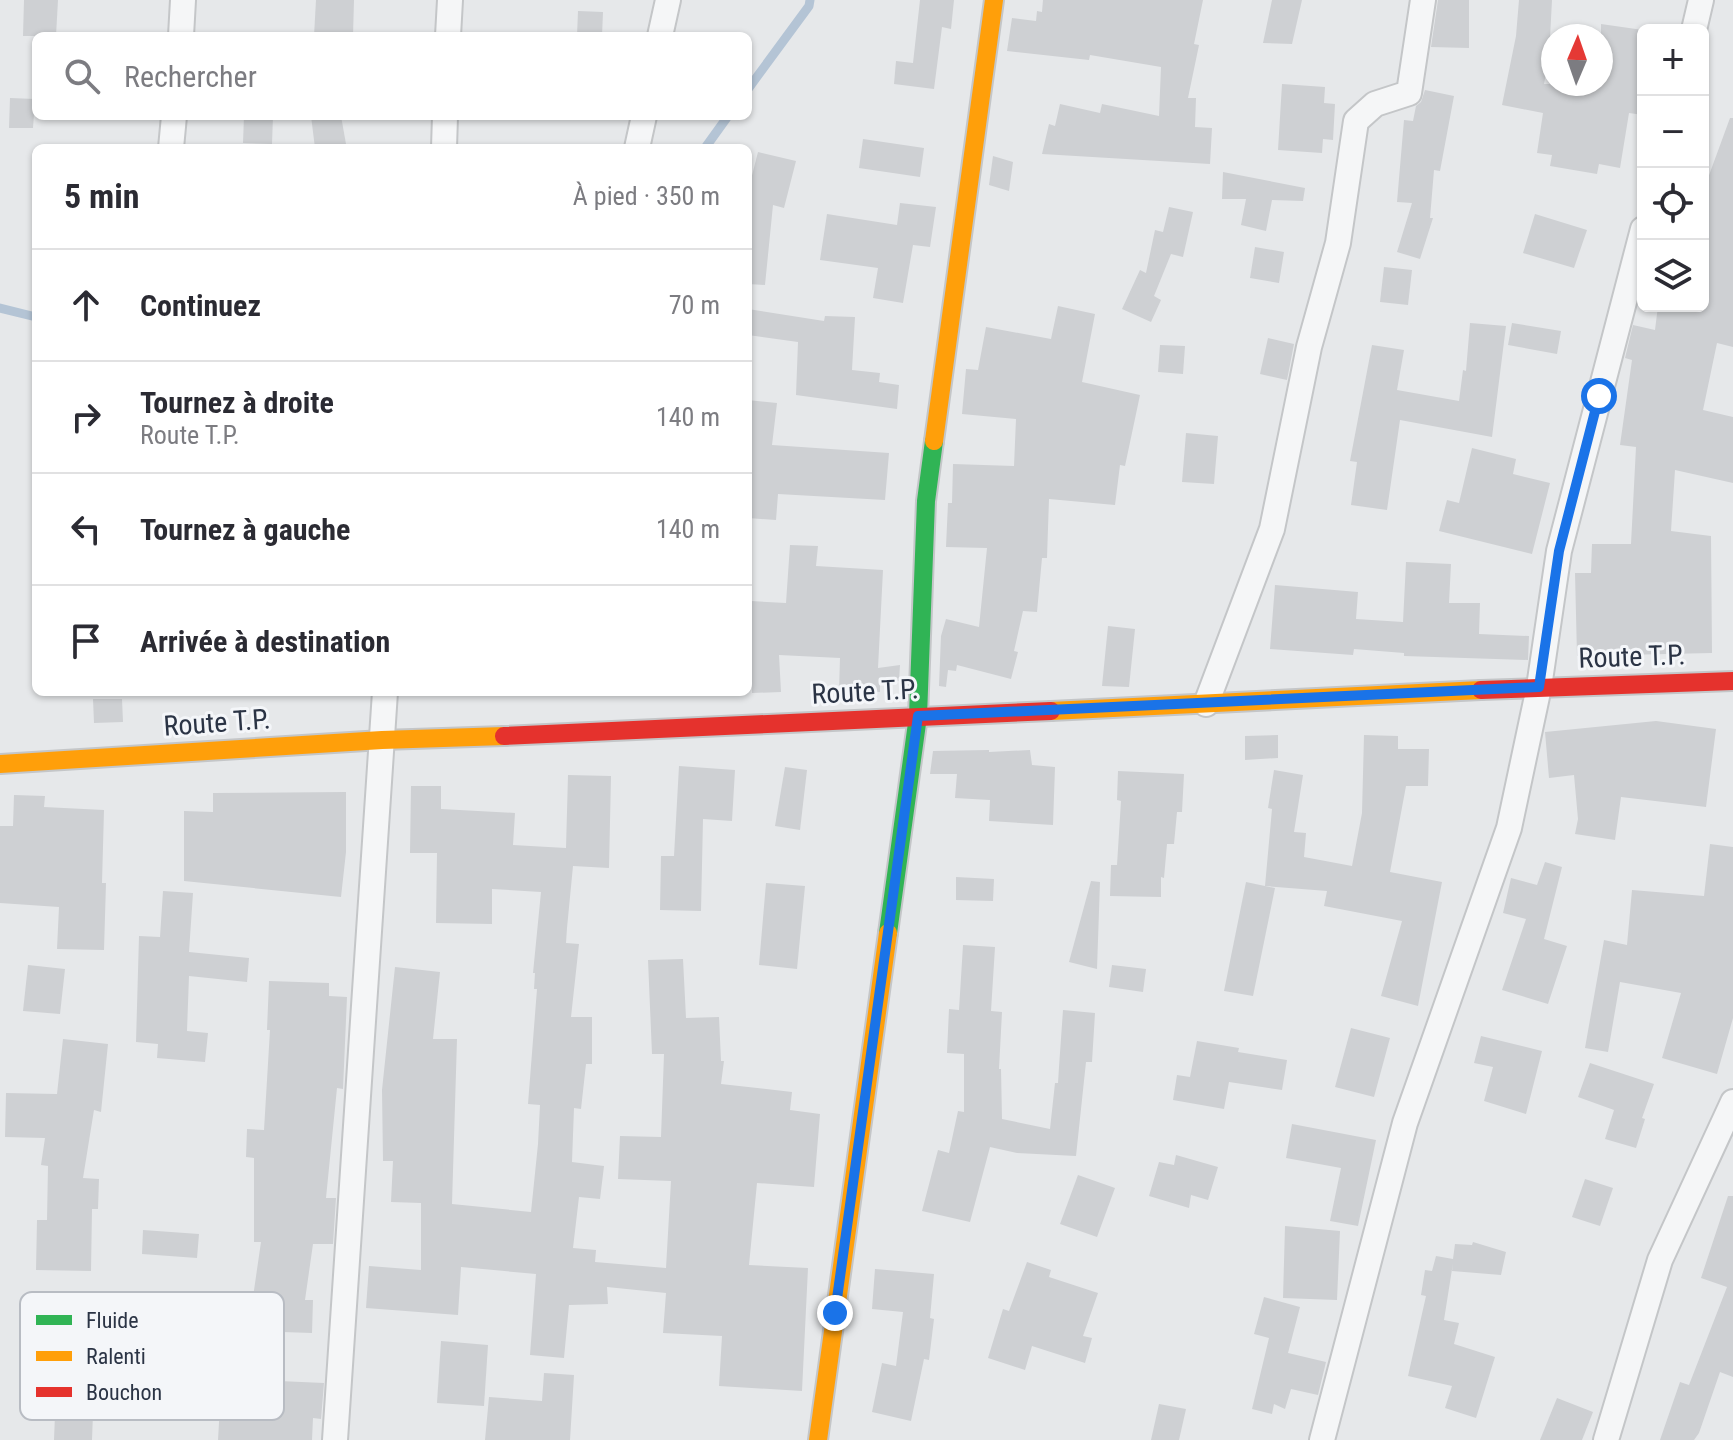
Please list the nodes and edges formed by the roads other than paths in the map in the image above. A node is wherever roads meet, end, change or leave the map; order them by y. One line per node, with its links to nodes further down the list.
1 (183, 0): 8 (street)
2 (450, 0): 9 (street)
3 (668, 0): 10 (street)
4 (994, 0): 22 (street)
5 (1423, 0): 21 (street)
6 (1701, 0): 7 (street)
7 (1695, 24)
8 (181, 32)
9 (448, 32)
10 (661, 32)
11 (174, 120): 14 (street)
12 (445, 120): 15 (street)
13 (643, 120): 16 (street)
14 (171, 144)
15 (444, 144)
16 (638, 144)
17 (1640, 240): 19 (street)
18 (1733, 681): 19 (street, Route T.P.)
19 (1539, 687): 21 (street, Route T.P.); 28 (street)
20 (385, 696): 23 (street)
21 (1206, 704): 22 (street, Route T.P.)
22 (918, 716): 23 (street, Route T.P.); 27 (street)
23 (382, 740): 24 (street, Route T.P.); 26 (street)
24 (0, 764)
25 (1733, 1102): 29 (street)
26 (335, 1440)
27 (818, 1440)
28 (1322, 1440)
29 (1606, 1440)

